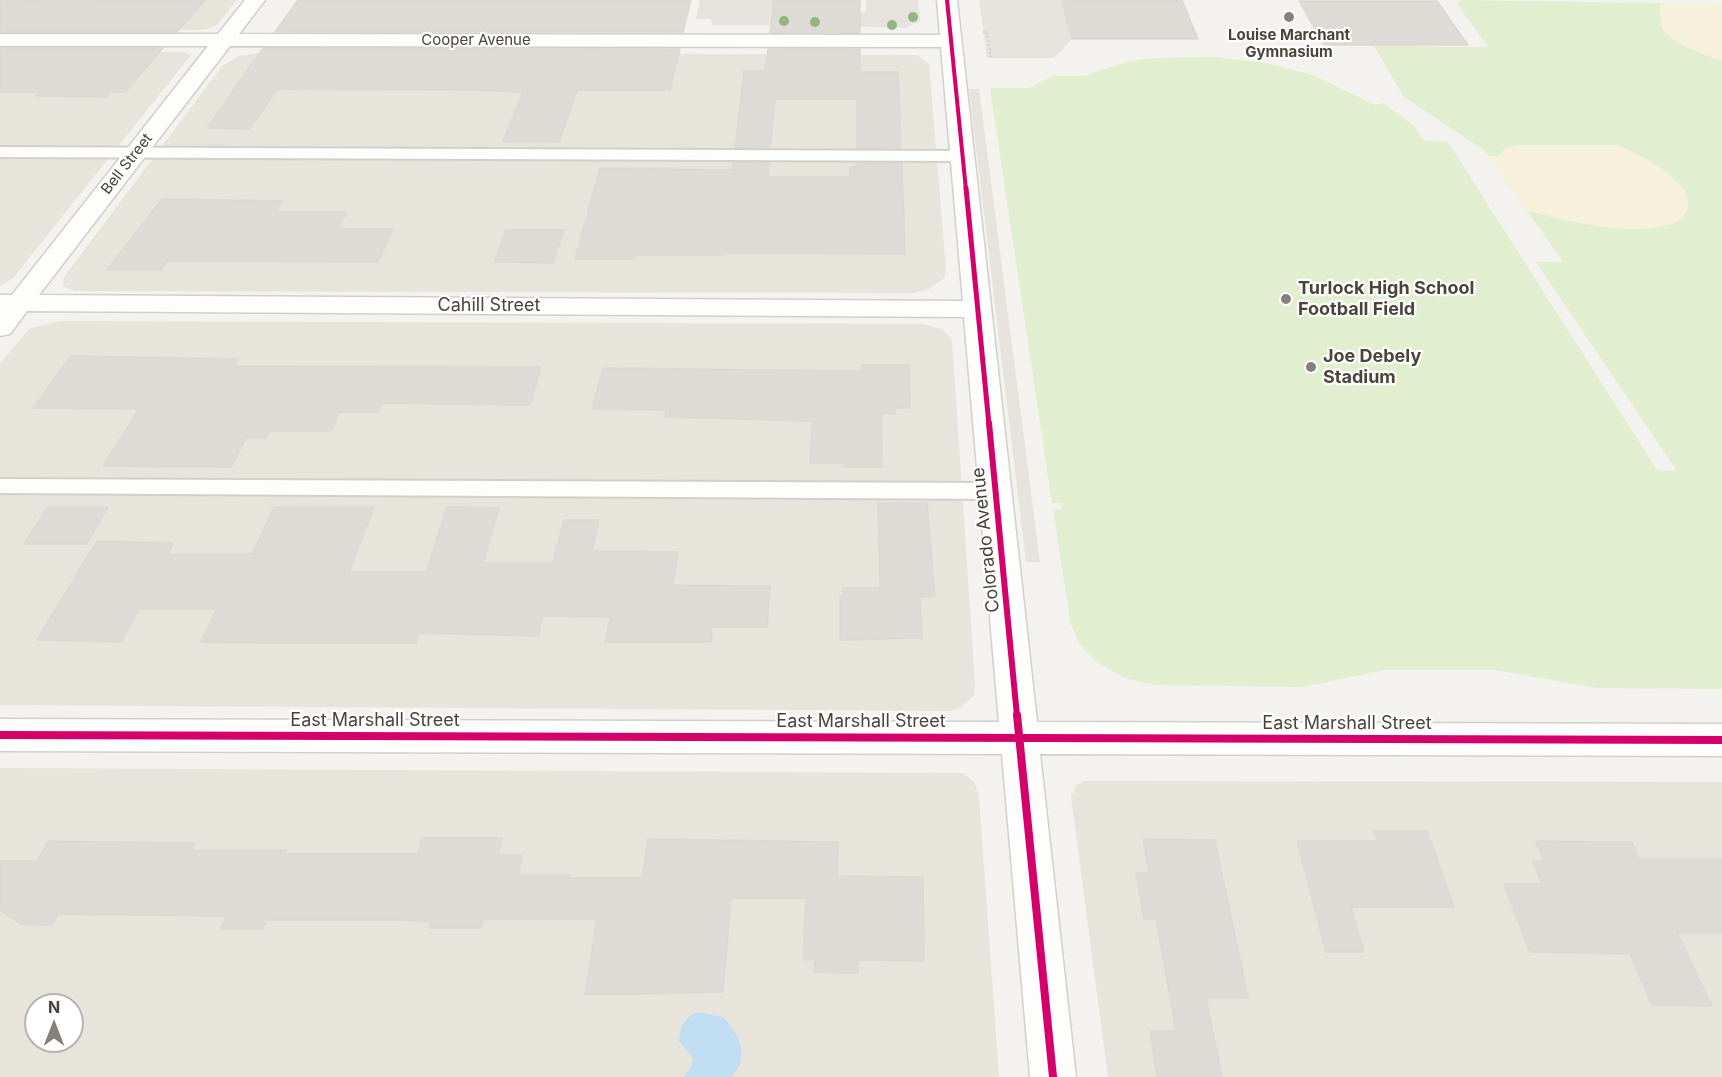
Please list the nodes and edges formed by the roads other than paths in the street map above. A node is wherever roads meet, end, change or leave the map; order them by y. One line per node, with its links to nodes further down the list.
1 (255, 0): 4 (street, Bell Street)
2 (947, 0): 5 (street, Colorado Avenue)
3 (0, 40): 4 (street, Cooper Avenue)
4 (224, 40): 5 (street, Cooper Avenue); 7 (street, Bell Street)
5 (951, 41): 8 (street, Colorado Avenue)
6 (0, 152): 7 (lane)
7 (136, 153): 8 (lane); 9 (street, Bell Street)
8 (964, 156): 10 (street, Colorado Avenue)
9 (9, 303): 10 (street, Cahill Street); 11 (street, Bell Street)
10 (979, 309): 13 (street, Colorado Avenue)
11 (0, 328)
12 (0, 486): 13 (lane)
13 (997, 491): 15 (street, Colorado Avenue)
14 (0, 735): 15 (street, East Marshall Street)
15 (1020, 738): 16 (street, East Marshall Street); 17 (street, Colorado Avenue)
16 (1722, 740)
17 (1053, 1077)

